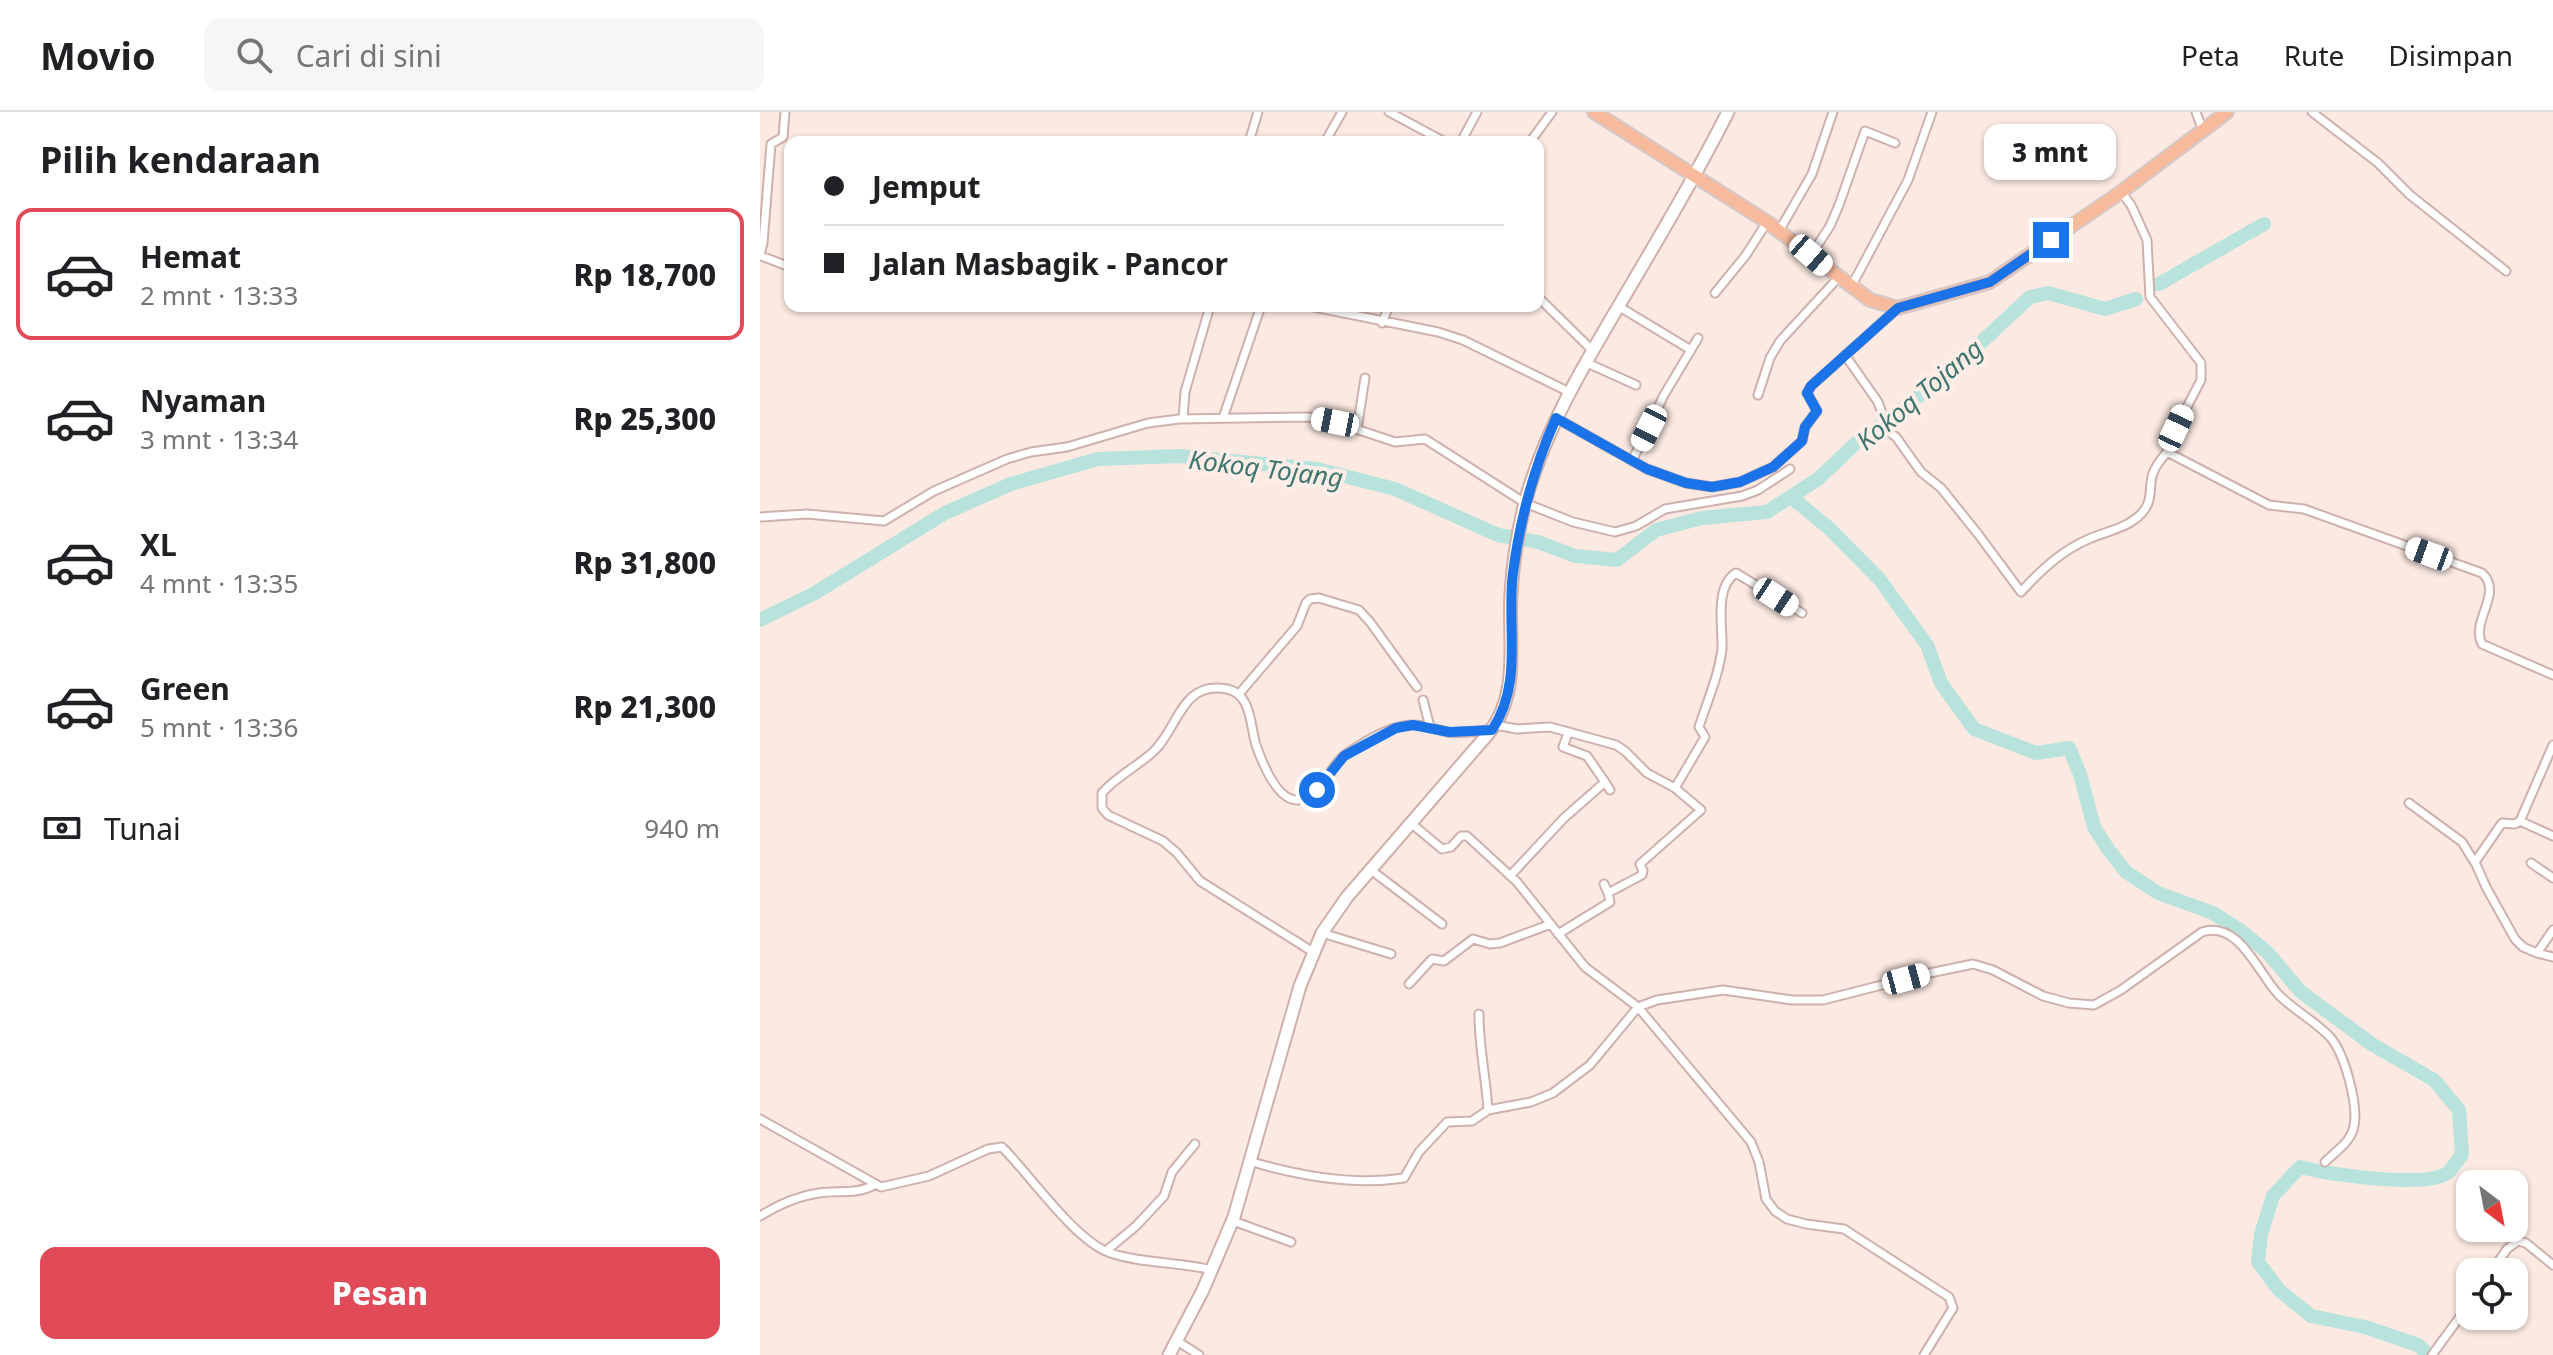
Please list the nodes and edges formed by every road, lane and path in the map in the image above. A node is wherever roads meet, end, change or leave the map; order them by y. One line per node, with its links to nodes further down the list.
1 (785, 112): 24 (street)
2 (1258, 112): 16 (street)
3 (1342, 112): 17 (street)
4 (1389, 112): 15 (street)
5 (1477, 112): 20 (street)
6 (1552, 112): 21 (street)
7 (1594, 112): 25 (main road)
8 (1728, 112): 25 (street)
9 (1833, 112): 28 (street)
10 (1932, 112): 34 (street)
11 (2196, 112): 14 (street)
12 (2227, 112): 14 (main road)
13 (2312, 112): 32 (street)
14 (2203, 131): 26 (main road)
15 (1429, 133): 18 (street); 19 (street)
16 (1251, 136)
17 (1328, 136)
18 (1426, 136)
19 (1434, 136)
20 (1464, 136)
21 (1534, 136)
22 (760, 143): 24 (street)
23 (1895, 143): 29 (street)
24 (771, 144): 30 (street)
25 (1696, 176): 27 (main road); 37 (street)
26 (2121, 192): 38 (main road); 57 (street)
27 (1767, 222): 28 (main road); 35 (street)
28 (1779, 231): 29 (main road)
29 (1811, 255): 33 (main road)
30 (760, 256): 31 (street)
31 (784, 265)
32 (2506, 271)
33 (1838, 278): 34 (main road); 52 (street)
34 (1851, 288): 38 (main road)
35 (1715, 293)
36 (1544, 303): 45 (street)
37 (1618, 306): 45 (street); 46 (street)
38 (1898, 308): 47 (street)
39 (1208, 312): 55 (street)
40 (1259, 312): 53 (street)
41 (1346, 312): 43 (street)
42 (1387, 312): 43 (street)
43 (1382, 323): 51 (street)
44 (1698, 338): 46 (street)
45 (1592, 350): 48 (street)
46 (1691, 350): 58 (street)
47 (1845, 355): 57 (street); 58 (street)
48 (1585, 362): 50 (street); 51 (street)
49 (1365, 378): 56 (street)
50 (1636, 385)
51 (1569, 392): 54 (street)
52 (1758, 395)
53 (1223, 418): 55 (street); 56 (street)
54 (1556, 418): 58 (street); 60 (street)
55 (1183, 419): 61 (street)
56 (1358, 425): 60 (street)
57 (2167, 452): 63 (street)
58 (1632, 461)
59 (1790, 469): 60 (street)
60 (1525, 503): 68 (street)
61 (760, 517)
62 (1802, 613): 72 (street)
63 (2553, 675)
64 (1417, 687): 65 (street)
65 (1239, 694): 67 (street); 90 (street)
66 (1423, 700): 67 (street)
67 (1430, 727): 68 (street)
68 (1493, 728): 69 (street); 76 (street)
69 (1568, 733): 71 (street); 72 (street)
70 (2553, 745): 75 (street)
71 (1605, 782): 73 (street); 81 (street)
72 (1675, 788): 84 (street)
73 (1610, 790)
74 (2409, 803): 78 (street)
75 (2520, 821): 77 (street); 78 (street)
76 (1412, 824): 80 (street); 81 (street)
77 (2553, 836)
78 (2475, 863): 91 (street)
79 (2531, 863): 82 (street)
80 (1371, 870): 85 (street); 88 (street)
81 (1510, 876): 86 (street)
82 (2553, 878)
83 (1604, 884): 84 (street)
84 (1608, 893): 89 (street)
85 (1442, 924)
86 (1551, 924): 89 (street); 94 (street)
87 (2553, 930): 91 (street)
88 (1322, 933): 90 (street); 92 (street)
89 (1558, 934): 95 (street)
90 (1313, 952): 100 (street)
91 (2537, 953): 93 (street)
92 (1391, 954)
93 (2553, 957)
94 (1409, 984)
95 (1638, 1007): 97 (street); 101 (street); 115 (street)
96 (1479, 1014): 97 (street)
97 (1488, 1110): 100 (street)
98 (760, 1119): 102 (street)
99 (1195, 1144): 106 (street)
100 (1249, 1161): 104 (street)
101 (2325, 1162)
102 (874, 1185): 103 (street); 106 (street)
103 (760, 1216)
104 (1233, 1221): 105 (street); 109 (street)
105 (1291, 1242)
106 (1106, 1251): 109 (street)
107 (2501, 1258): 108 (street)
108 (2553, 1265)
109 (1212, 1270): 111 (street)
110 (2456, 1322): 112 (street)
111 (1177, 1341): 113 (street); 114 (street)
112 (2434, 1353)
113 (1169, 1355)
114 (1199, 1355)
115 (1924, 1355)

